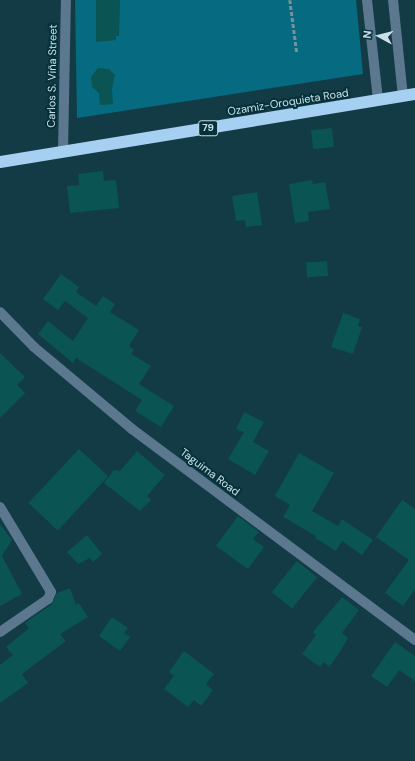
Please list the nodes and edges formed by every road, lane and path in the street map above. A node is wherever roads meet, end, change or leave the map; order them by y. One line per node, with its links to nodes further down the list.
1 (66, 0): 9 (street, Carlos S. Viña Street)
2 (290, 0): 5 (path)
3 (367, 0): 8 (street)
4 (393, 0): 7 (street)
5 (297, 53)
6 (415, 94): 7 (highway, Ozamiz-Oroquieta Road / 79)
7 (403, 96): 8 (highway, Ozamiz-Oroquieta Road / 79)
8 (378, 100): 9 (highway, Ozamiz-Oroquieta Road / 79)
9 (63, 152): 10 (highway, Ozamiz-Oroquieta Road / 79)
10 (0, 162)
11 (0, 312): 14 (street, Taguima Road)
12 (0, 507): 13 (street)
13 (0, 632)
14 (415, 640)

